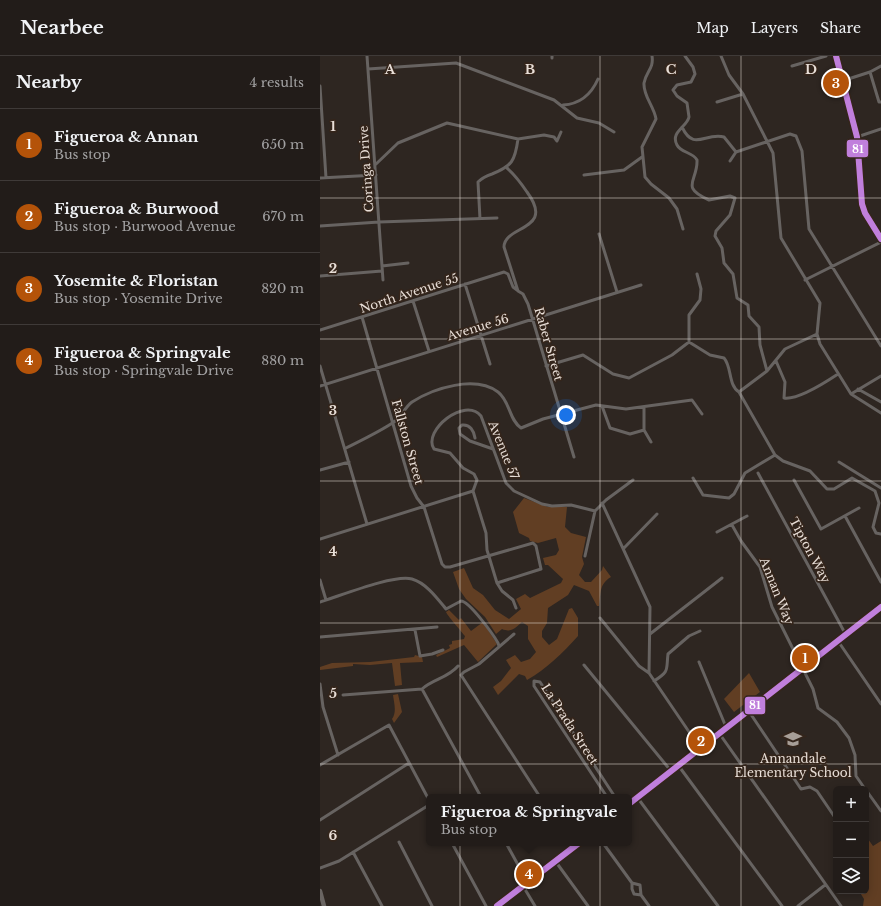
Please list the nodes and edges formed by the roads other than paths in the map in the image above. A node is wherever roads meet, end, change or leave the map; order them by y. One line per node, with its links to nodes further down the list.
1 (367, 56): 9 (street, Coringa Drive)
2 (652, 56): 26 (street)
3 (685, 56): 18 (street)
4 (721, 56): 14 (street)
5 (826, 56): 7 (street)
6 (836, 56): 12 (main road)
7 (792, 66)
8 (881, 66): 10 (street)
9 (368, 69): 17 (street); 28 (street, Coringa Drive)
10 (870, 72): 12 (street); 16 (street)
11 (598, 79): 17 (street)
12 (842, 81): 22 (main road)
13 (320, 86): 33 (street)
14 (743, 94): 15 (street); 24 (street)
15 (717, 102)
16 (881, 102)
17 (563, 105): 21 (street)
18 (682, 127): 25 (street); 67 (street)
19 (881, 129): 22 (street)
20 (560, 132): 23 (street)
21 (614, 132)
22 (857, 137): 40 (main road)
23 (518, 139): 28 (street); 29 (street)
24 (767, 142): 25 (street); 43 (street); 48 (street)
25 (736, 152): 27 (street)
26 (642, 157): 31 (street); 38 (street)
27 (730, 161)
28 (375, 165): 30 (street, Coringa Drive)
29 (507, 168): 35 (street); 51 (street, Raber Street)
30 (376, 175): 33 (street); 36 (street, Coringa Drive)
31 (584, 175)
32 (320, 178): 33 (street)
33 (326, 178)
34 (497, 218): 35 (street)
35 (480, 219): 36 (street)
36 (379, 222): 37 (street); 42 (street, Coringa Drive)
37 (320, 226)
38 (683, 230)
39 (599, 234): 52 (street)
40 (881, 240): 43 (street)
41 (408, 263): 42 (street)
42 (382, 266): 44 (street, Coringa Drive)
43 (832, 267): 48 (street); 60 (street)
44 (382, 271): 46 (street); 47 (street, Coringa Drive)
45 (697, 274): 59 (street)
46 (320, 276)
47 (383, 280)
48 (805, 280): 57 (street)
49 (465, 284): 51 (street, North Avenue 55); 53 (street, North Avenue 55); 58 (street)
50 (641, 285): 52 (street, Avenue 56)
51 (518, 291): 55 (street, Raber Street)
52 (618, 292): 55 (street, Avenue 56)
53 (413, 301): 54 (street, North Avenue 55); 61 (street)
54 (362, 317): 56 (street, North Avenue 55); 66 (street, Fallston Street)
55 (532, 320): 58 (street, Avenue 56); 65 (street, Raber Street)
56 (320, 330)
57 (817, 334): 62 (street); 68 (street)
58 (481, 336): 61 (street, Avenue 56); 63 (street)
59 (689, 342): 65 (street); 73 (street)
60 (881, 346)
61 (429, 351): 66 (street, Avenue 56)
62 (776, 361): 67 (street); 68 (street)
63 (490, 364)
64 (320, 366): 70 (street)
65 (546, 366): 79 (street, Raber Street)
66 (377, 368): 70 (street, Avenue 56); 81 (street, Fallston Street)
67 (767, 371): 73 (street)
68 (838, 374): 74 (street)
69 (881, 376): 72 (street)
70 (325, 384): 71 (street, Avenue 56); 85 (street)
71 (320, 386)
72 (858, 389): 74 (street); 75 (street)
73 (739, 392): 87 (street)
74 (851, 394): 78 (street)
75 (881, 402)
76 (602, 406): 77 (street); 79 (street); 82 (street)
77 (644, 407): 80 (street); 82 (street)
78 (881, 413)
79 (561, 414): 81 (street); 88 (street, Raber Street)
80 (702, 414)
81 (394, 422): 85 (street); 101 (street, Fallston Street)
82 (644, 430): 84 (street)
83 (476, 438): 86 (street)
84 (651, 442)
85 (346, 448): 89 (street)
86 (493, 449): 99 (street, Avenue 57); 103 (street, Avenue 57)
87 (775, 456): 94 (street); 95 (street)
88 (574, 457)
89 (349, 462): 91 (street); 107 (street)
90 (840, 462): 93 (street)
91 (320, 470)
92 (758, 473): 129 (street, Tipton Way)
93 (859, 475): 95 (street); 98 (street)
94 (693, 478)
95 (856, 479): 110 (street)
96 (633, 480): 100 (street)
97 (794, 480): 106 (street)
98 (881, 488)
99 (473, 492): 101 (street); 113 (street)
100 (602, 503): 103 (street); 112 (street)
101 (424, 507): 107 (street); 113 (street, Fallston Street)
102 (859, 508): 106 (street)
103 (595, 511): 114 (street)
104 (657, 514): 112 (street)
105 (747, 516): 108 (street)
106 (845, 516): 117 (street)
107 (367, 524): 111 (street)
108 (732, 525): 109 (street); 137 (street, Annan Way)
109 (717, 532)
110 (881, 534)
111 (320, 539)
112 (624, 548): 128 (street)
113 (489, 556): 118 (street); 118 (street)
114 (585, 556)
115 (722, 578): 128 (street)
116 (320, 580): 119 (street)
117 (881, 582)
118 (498, 583): 121 (street)
119 (326, 600): 120 (street); 132 (street)
120 (320, 602)
121 (516, 608)
122 (880, 609): 129 (main road)
123 (600, 618): 138 (street)
124 (437, 627): 125 (street)
125 (415, 630): 130 (street); 133 (street)
126 (700, 631): 139 (street)
127 (514, 634): 132 (street)
128 (650, 634): 138 (street)
129 (846, 635): 131 (main road)
130 (320, 637)
131 (838, 641): 137 (main road); 144 (street)
132 (499, 646): 164 (street)
133 (443, 650)
134 (699, 662): 148 (street)
135 (584, 665): 158 (street)
136 (458, 666): 141 (street)
137 (802, 668): 146 (main road); 161 (street, Annan Way)
138 (649, 673): 139 (street)
139 (654, 680): 151 (street)
140 (320, 684): 153 (street)
141 (422, 689): 142 (street); 163 (street)
142 (343, 696)
143 (553, 702): 145 (street); 145 (street, La Prada Street); 147 (street, La Prada Street)
144 (881, 704)
145 (548, 706): 149 (street, La Prada Street)
146 (748, 710): 148 (main road); 172 (street)
147 (569, 727): 149 (street); 152 (street, La Prada Street)
148 (726, 727): 150 (main road)
149 (564, 731): 154 (street, La Prada Street)
150 (719, 733): 151 (main road); 184 (street)
151 (700, 748): 157 (main road)
152 (585, 752): 154 (street); 159 (street, La Prada Street)
153 (338, 755): 155 (street); 156 (street)
154 (580, 756): 160 (street, La Prada Street)
155 (409, 763): 162 (street); 173 (street)
156 (320, 765)
157 (678, 765): 158 (main road); 197 (street)
158 (671, 771): 168 (main road)
159 (602, 776): 160 (street); 166 (street, La Prada Street)
160 (596, 780): 165 (street, La Prada Street)
161 (863, 786)
162 (426, 794)
163 (479, 794)
164 (538, 794)
165 (605, 794)
166 (613, 794)
167 (869, 794): 171 (street, Annan Way)
168 (637, 797): 169 (main road); 196 (street)
169 (632, 801)
170 (426, 807): 179 (street)
171 (881, 811)
172 (833, 815)
173 (320, 820)
174 (399, 842): 190 (street)
175 (454, 846): 191 (street)
176 (508, 846): 182 (street)
177 (571, 846): 180 (main road)
178 (605, 846): 183 (street)
179 (353, 852): 181 (street); 189 (street)
180 (556, 862): 182 (main road); 194 (street)
181 (320, 868)
182 (528, 883): 185 (main road)
183 (632, 883): 187 (street); 187 (street)
184 (825, 885): 198 (street); 199 (street)
185 (523, 886): 192 (main road); 193 (street)
186 (320, 891): 188 (main road)
187 (641, 895): 195 (street)
188 (322, 903)
189 (382, 906)
190 (432, 906)
191 (486, 906)
192 (497, 906)
193 (535, 906)
194 (588, 906)
195 (649, 906)
196 (718, 906)
197 (782, 906)
198 (798, 906)
199 (841, 906)

